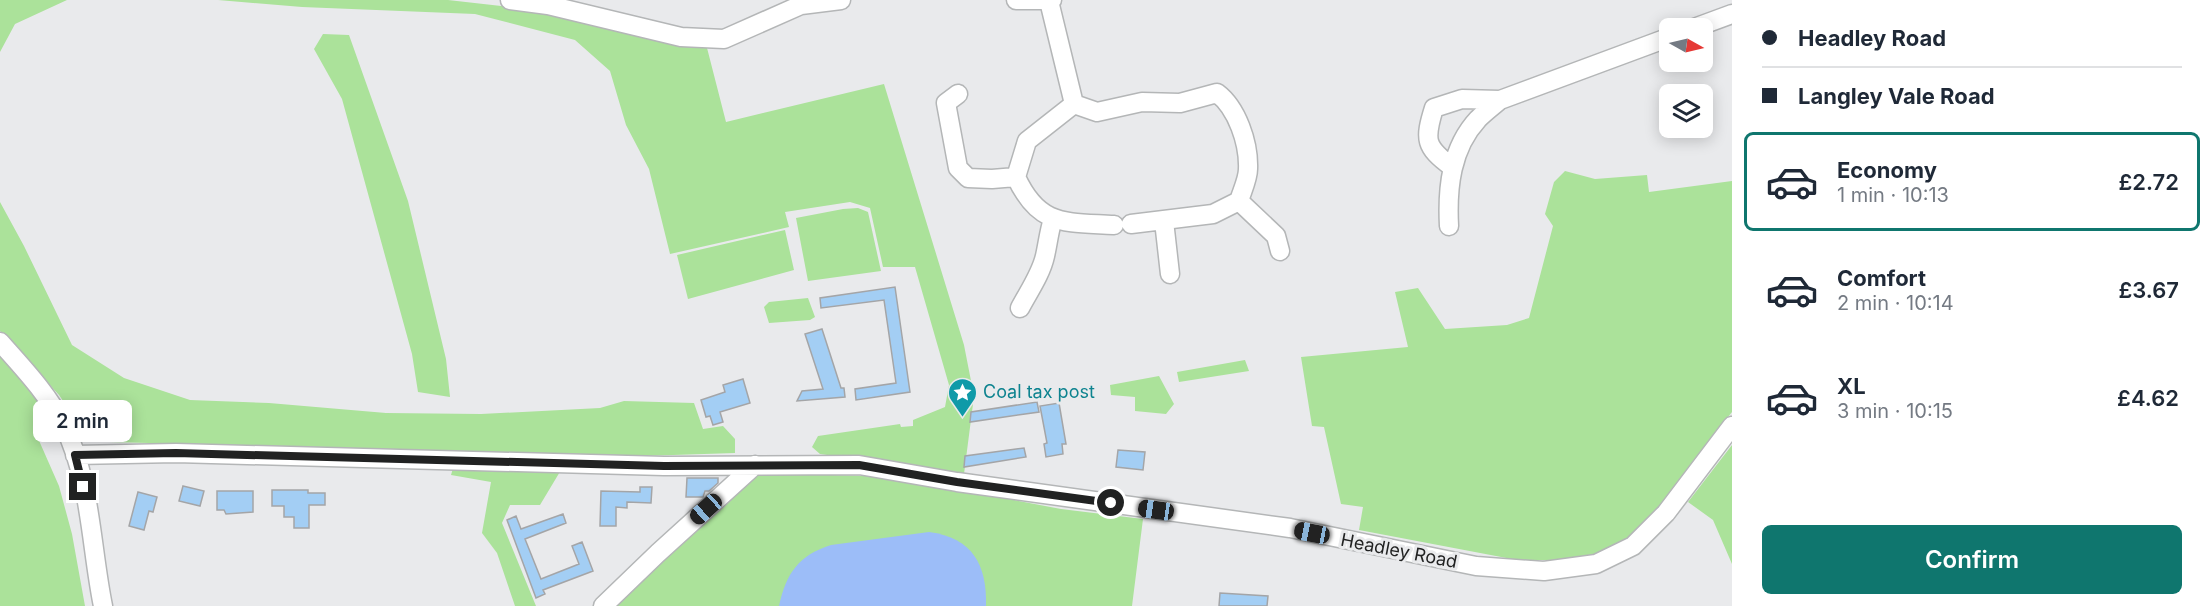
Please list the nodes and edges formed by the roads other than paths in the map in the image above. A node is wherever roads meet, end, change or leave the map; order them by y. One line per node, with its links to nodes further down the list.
1 (510, 0): 5 (street)
2 (841, 0): 5 (street)
3 (1016, 0): 4 (street)
4 (1050, 0): 11 (street)
5 (801, 2)
6 (1732, 14): 7 (street)
7 (1713, 21)
8 (1659, 41): 10 (street)
9 (944, 98): 13 (street)
10 (1500, 100): 12 (street); 12 (street)
11 (1074, 104): 13 (street); 14 (street)
12 (1452, 167): 17 (street)
13 (1016, 177): 15 (street)
14 (1239, 201): 16 (street); 18 (street)
15 (1053, 219): 16 (street); 20 (street)
16 (1164, 221): 19 (street)
17 (1449, 226)
18 (1280, 251)
19 (1170, 274)
20 (1020, 308)
21 (0, 342): 23 (street)
22 (1732, 426): 24 (street, Headley Road)
23 (75, 455): 24 (street, Headley Road); 25 (street)
24 (756, 465): 26 (street)
25 (104, 606)
26 (603, 606)

